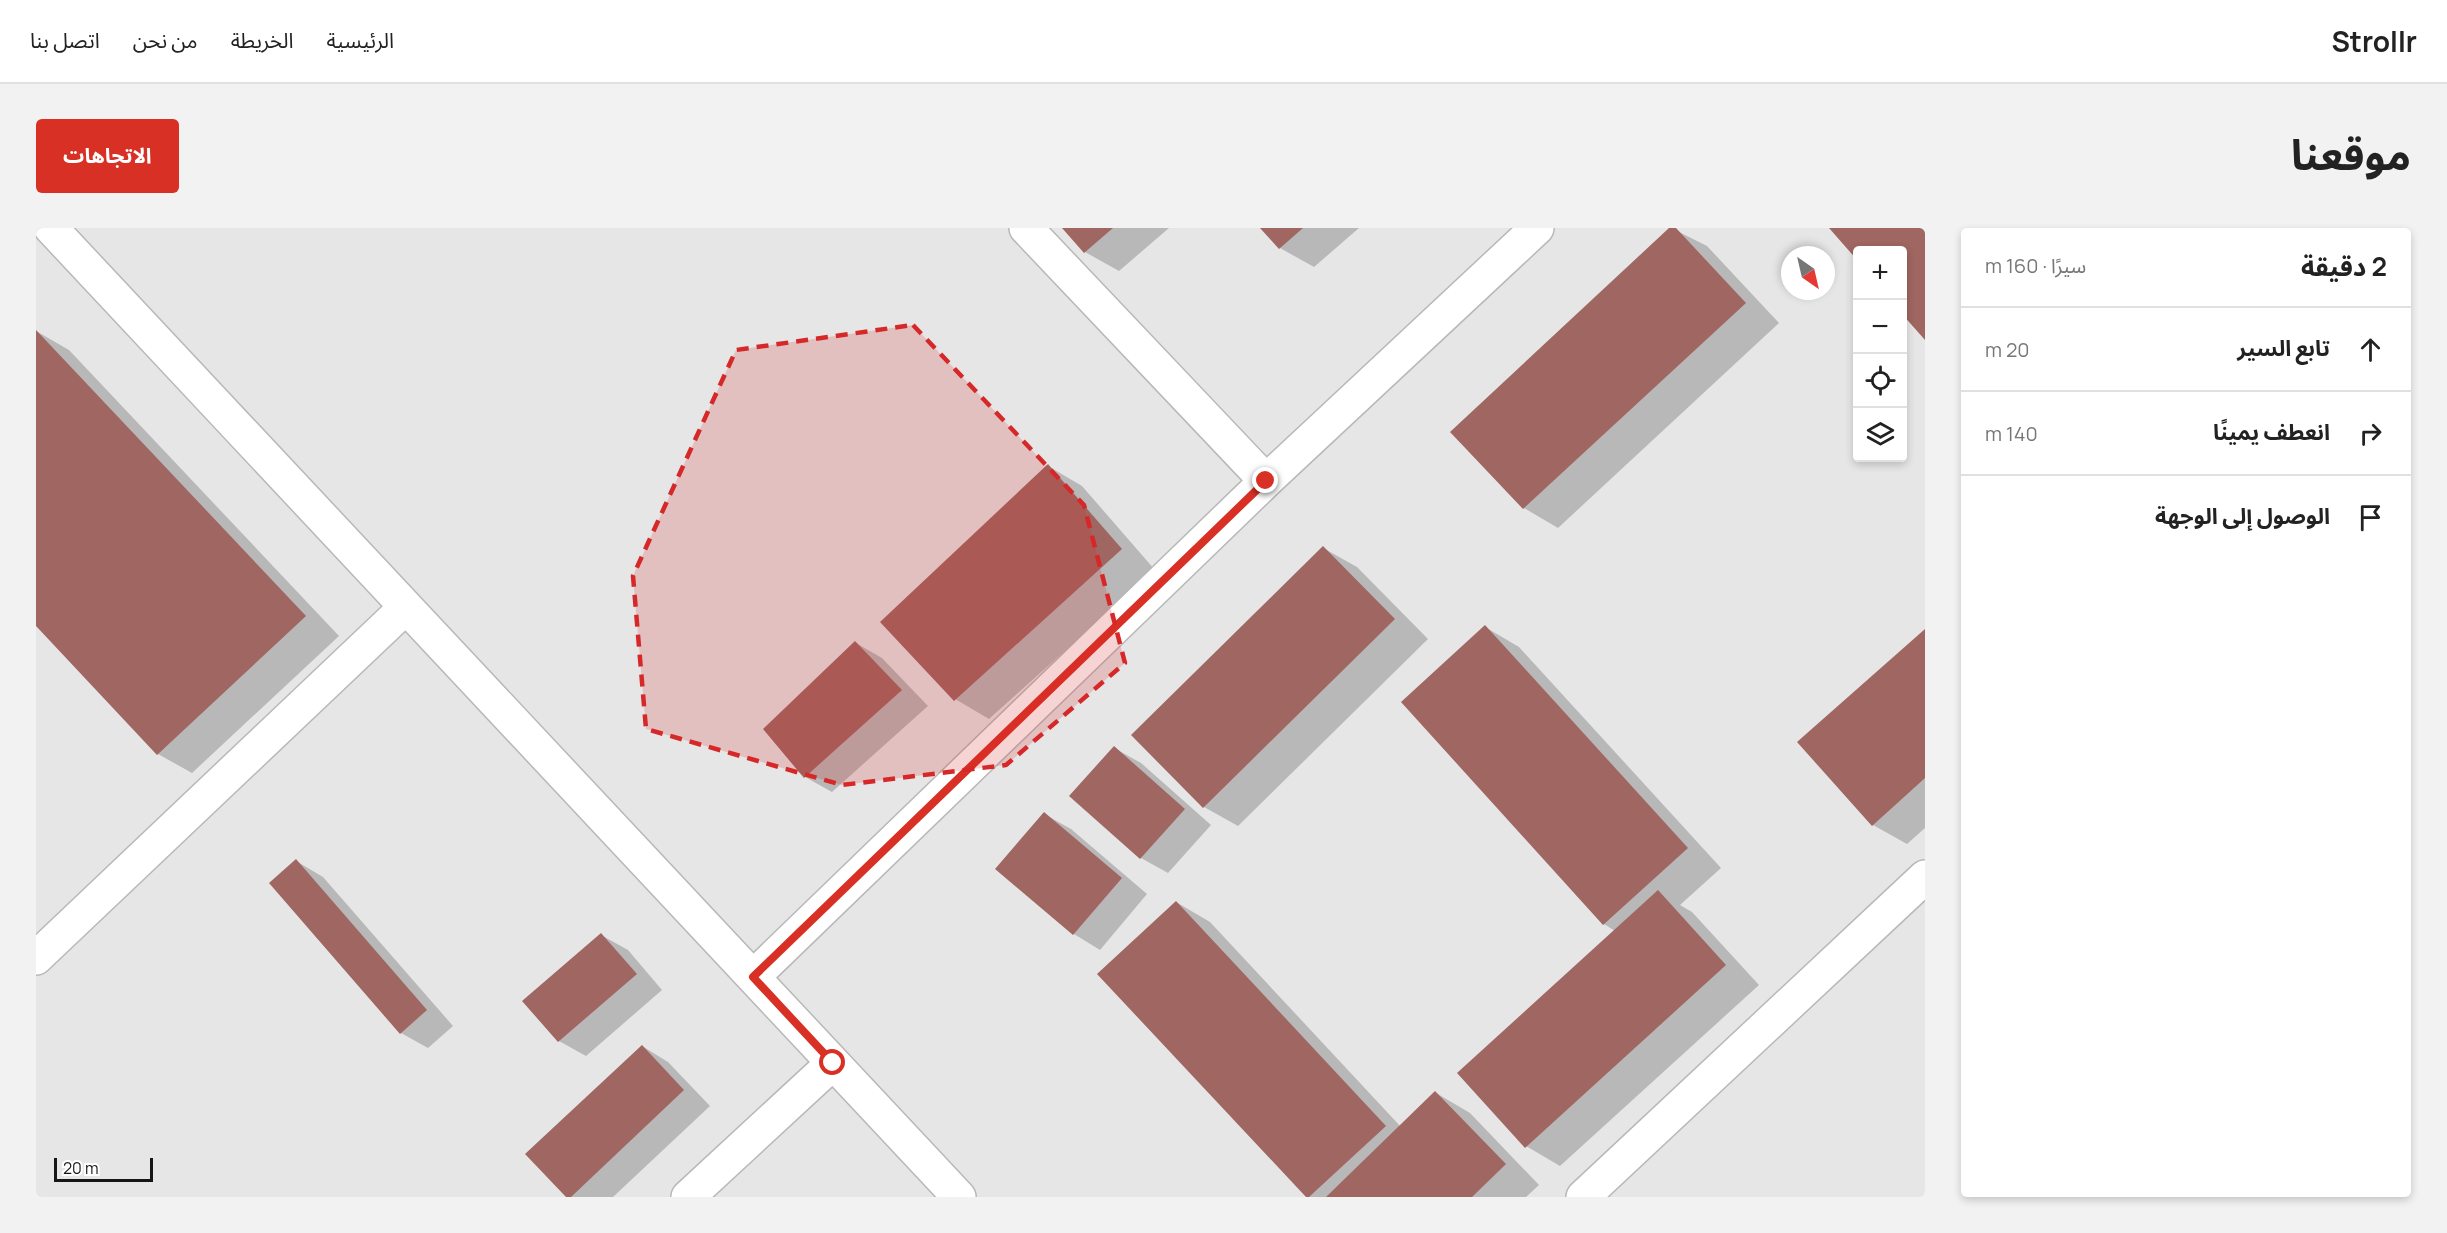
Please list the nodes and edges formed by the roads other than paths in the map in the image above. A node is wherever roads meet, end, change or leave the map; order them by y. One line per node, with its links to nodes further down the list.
1 (51, 228): 5 (lane)
2 (1026, 228): 4 (lane)
3 (1537, 228): 4 (lane)
4 (1266, 481): 8 (lane)
5 (406, 607): 7 (lane); 8 (lane)
6 (1925, 877): 12 (lane)
7 (36, 958)
8 (753, 977): 9 (lane)
9 (833, 1063): 10 (lane); 11 (lane)
10 (688, 1197)
11 (959, 1197)
12 (1583, 1197)

